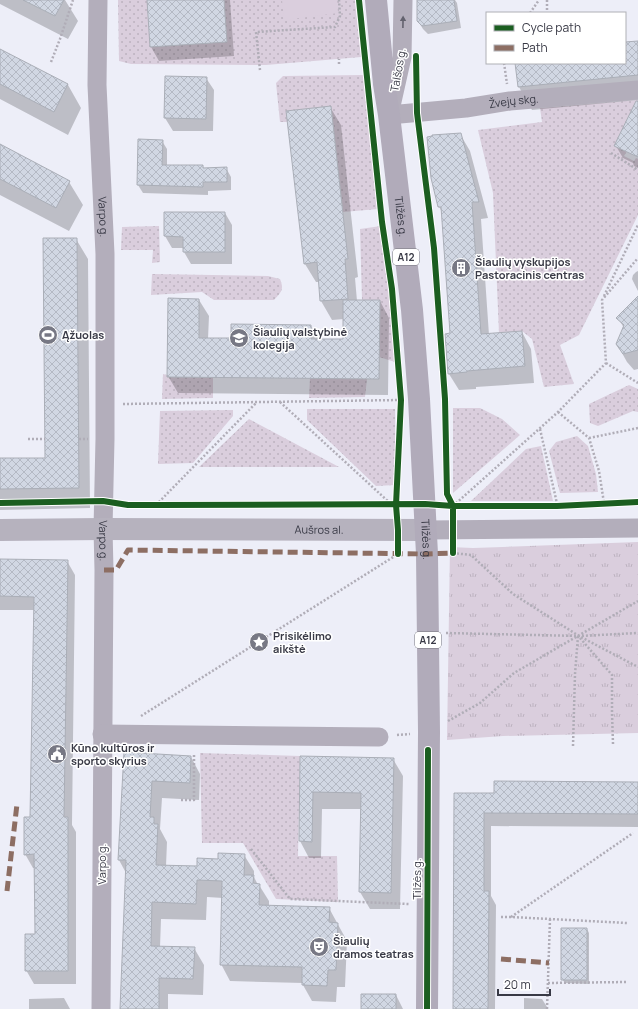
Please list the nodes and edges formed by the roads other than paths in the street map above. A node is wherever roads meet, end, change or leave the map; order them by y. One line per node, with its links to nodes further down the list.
1 (98, 0): 7 (street, Varpo g.)
2 (376, 0): 5 (highway, Tilžės g. / A12)
3 (403, 0): 5 (street, Talšos g., one-way to 3)
4 (638, 90): 5 (street, Žvejų skg.)
5 (389, 116): 9 (highway, Tilžės g. / A12)
6 (638, 528): 9 (street, Aušros al.)
7 (103, 529): 8 (main road, Aušros al.); 9 (main road, Aušros al.); 10 (street, Varpo g.)
8 (0, 530)
9 (426, 530): 13 (highway, Tilžės g. / A12)
10 (102, 734): 11 (street); 12 (street, Varpo g.)
11 (379, 737)
12 (101, 1009)
13 (427, 1009)

